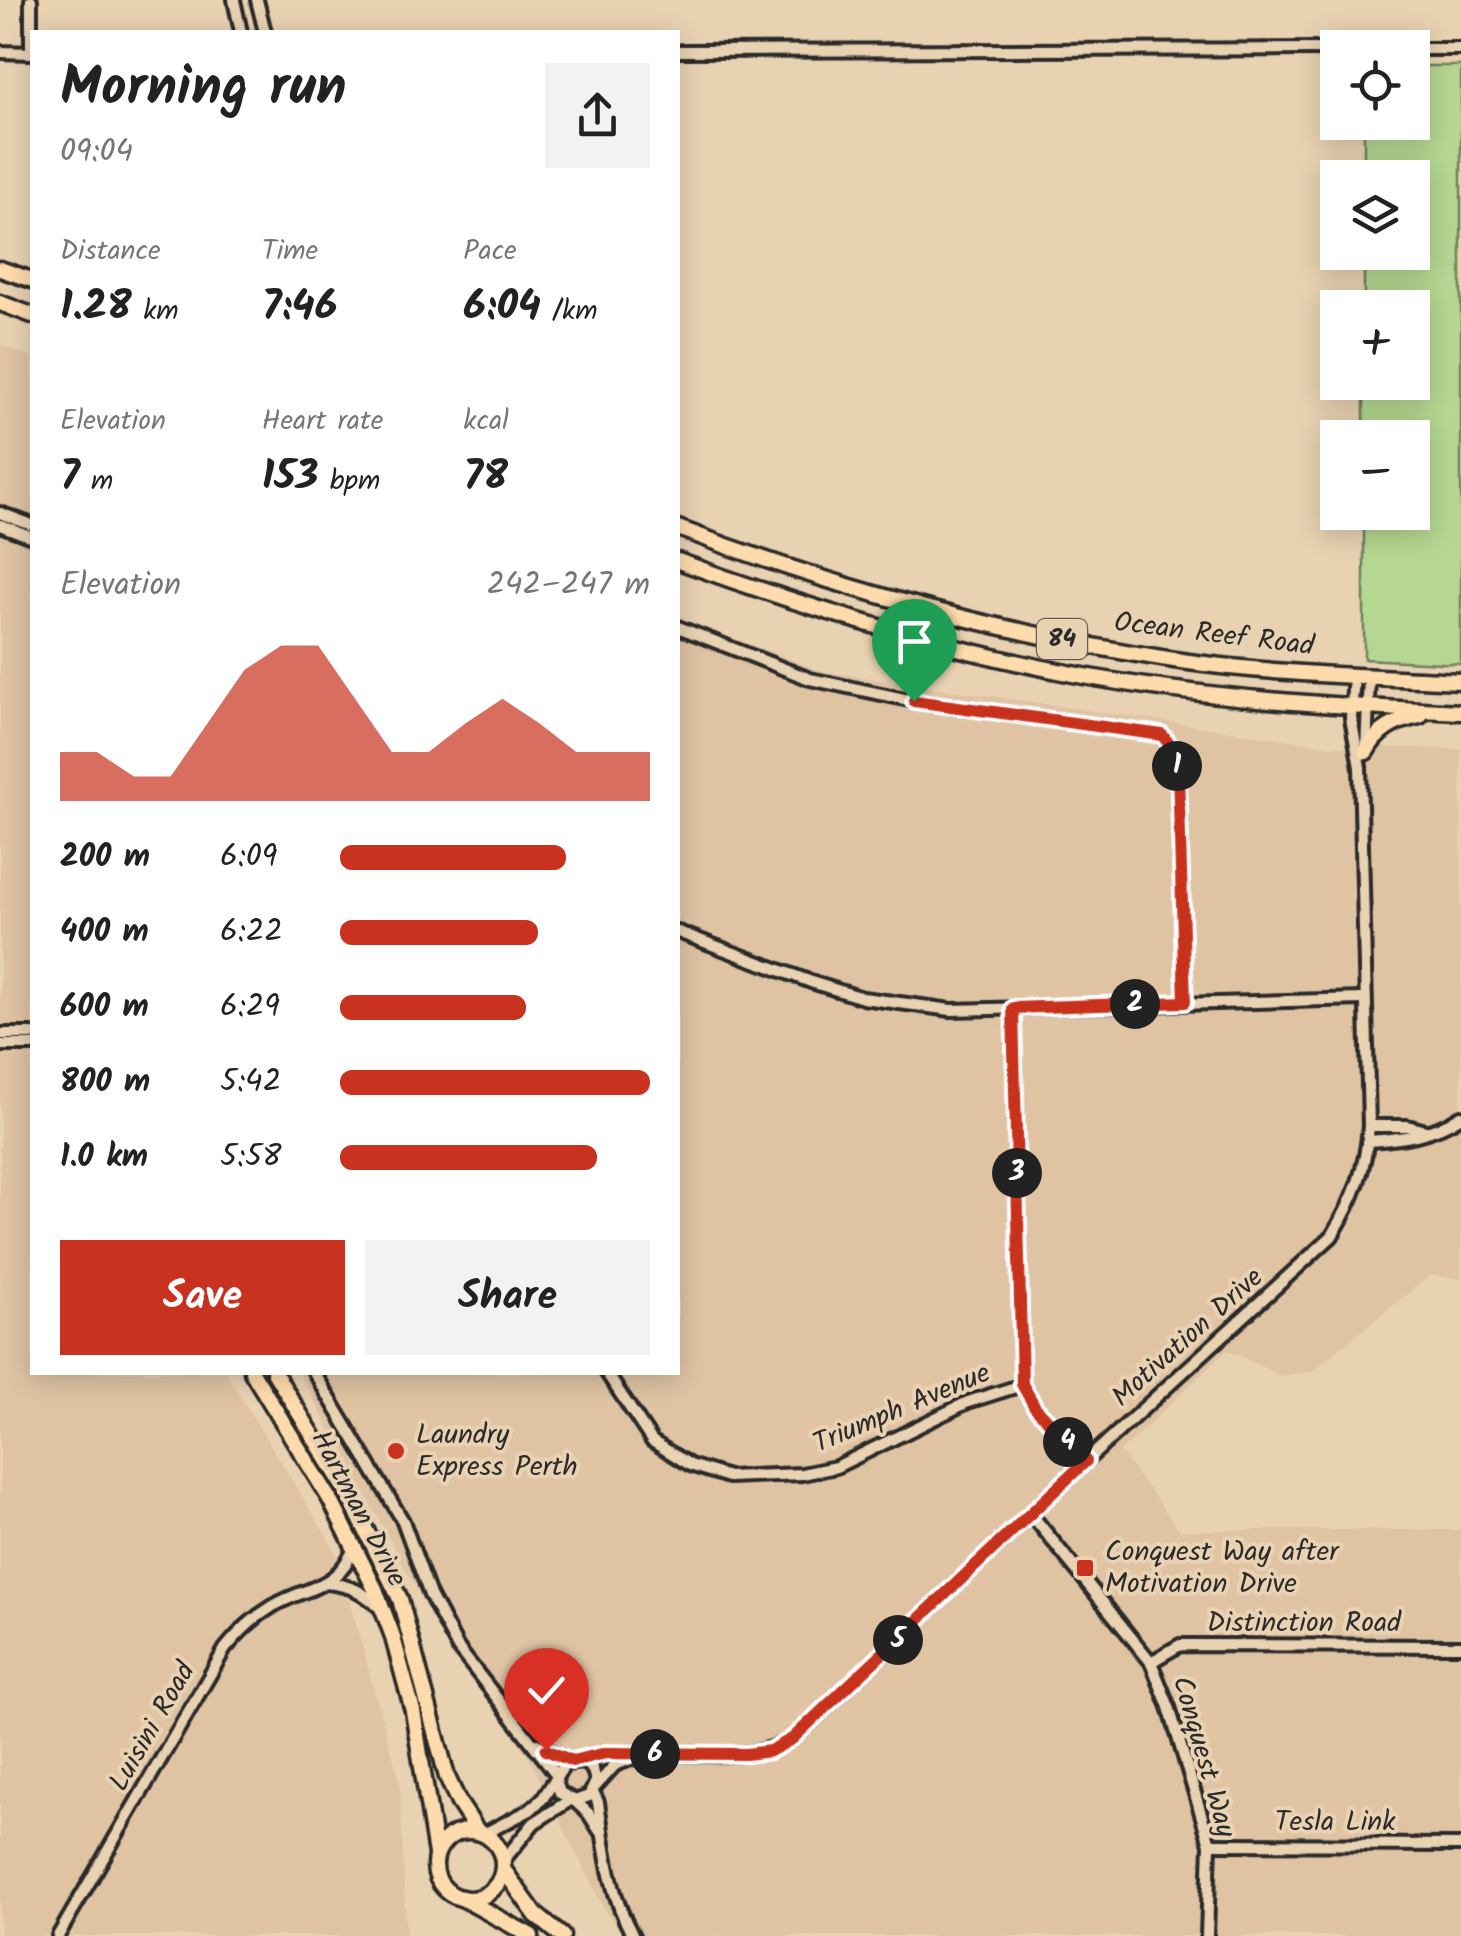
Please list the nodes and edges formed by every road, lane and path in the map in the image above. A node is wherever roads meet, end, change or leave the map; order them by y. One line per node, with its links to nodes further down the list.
1 (32, 0): 4 (street)
2 (234, 0): 5 (street)
3 (257, 0): 6 (street)
4 (32, 30)
5 (241, 30)
6 (264, 30)
7 (1320, 49): 10 (street)
8 (1430, 49): 9 (street)
9 (1461, 49)
10 (680, 51)
11 (0, 52): 12 (street)
12 (30, 52)
13 (0, 268): 14 (main road)
14 (30, 279)
15 (0, 303): 16 (main road)
16 (30, 314)
17 (0, 513): 18 (street)
18 (30, 524)
19 (0, 525): 21 (street)
20 (680, 529): 24 (main road, Ocean Reef Road / 84)
21 (30, 536)
22 (680, 561): 26 (main road, Ocean Reef Road / 84)
23 (680, 629): 32 (street)
24 (1361, 676): 25 (main road, Ocean Reef Road / 84); 26 (street, Motivation Drive)
25 (1461, 681)
26 (1359, 706): 27 (main road, Ocean Reef Road / 84); 28 (street, Motivation Drive); 29 (street, Motivation Drive)
27 (1456, 712): 28 (main road)
28 (1366, 752): 29 (street, Motivation Drive)
29 (1360, 767): 31 (street, Motivation Drive)
30 (680, 933): 33 (street)
31 (1364, 999): 32 (street); 39 (street, Motivation Drive)
32 (1185, 1002): 33 (street)
33 (1013, 1008): 46 (street)
34 (0, 1034): 35 (street)
35 (30, 1034)
36 (30, 1044): 37 (street)
37 (0, 1046)
38 (1461, 1116): 40 (street)
39 (1369, 1126): 40 (street); 41 (street, Motivation Drive)
40 (1427, 1131): 41 (street)
41 (1368, 1140): 47 (street, Motivation Drive)
42 (254, 1375): 49 (main road, Hartman Drive)
43 (276, 1375): 60 (main road, Hartman Drive)
44 (316, 1375): 54 (street)
45 (608, 1375): 46 (street, Triumph Avenue)
46 (1022, 1384): 47 (street)
47 (1086, 1461): 48 (street, Motivation Drive)
48 (1030, 1514): 53 (street, Conquest Way); 55 (street, Motivation Drive)
49 (355, 1546): 50 (street); 51 (main road, Hartman Drive)
50 (328, 1584): 51 (street); 67 (street, Luisini Road)
51 (384, 1611): 64 (main road, Hartman Drive)
52 (1461, 1646): 53 (street, Distinction Road)
53 (1151, 1662): 62 (street, Conquest Way)
54 (528, 1738): 56 (street); 57 (street)
55 (646, 1754): 56 (street, Motivation Drive); 58 (street, Motivation Drive)
56 (575, 1761): 57 (street); 58 (street)
57 (556, 1778): 59 (street); 60 (street)
58 (594, 1789): 59 (street); 61 (street)
59 (572, 1800): 61 (street); 65 (street)
60 (481, 1833): 64 (main road); 65 (main road)
61 (602, 1835): 70 (street)
62 (1210, 1844): 63 (street, Tesla Link); 71 (street, Conquest Way)
63 (1461, 1845)
64 (436, 1854): 66 (main road)
65 (503, 1865): 66 (main road); 69 (main road)
66 (462, 1898): 68 (main road)
67 (58, 1936)
68 (530, 1936)
69 (562, 1936)
70 (633, 1936)
71 (1207, 1936)

